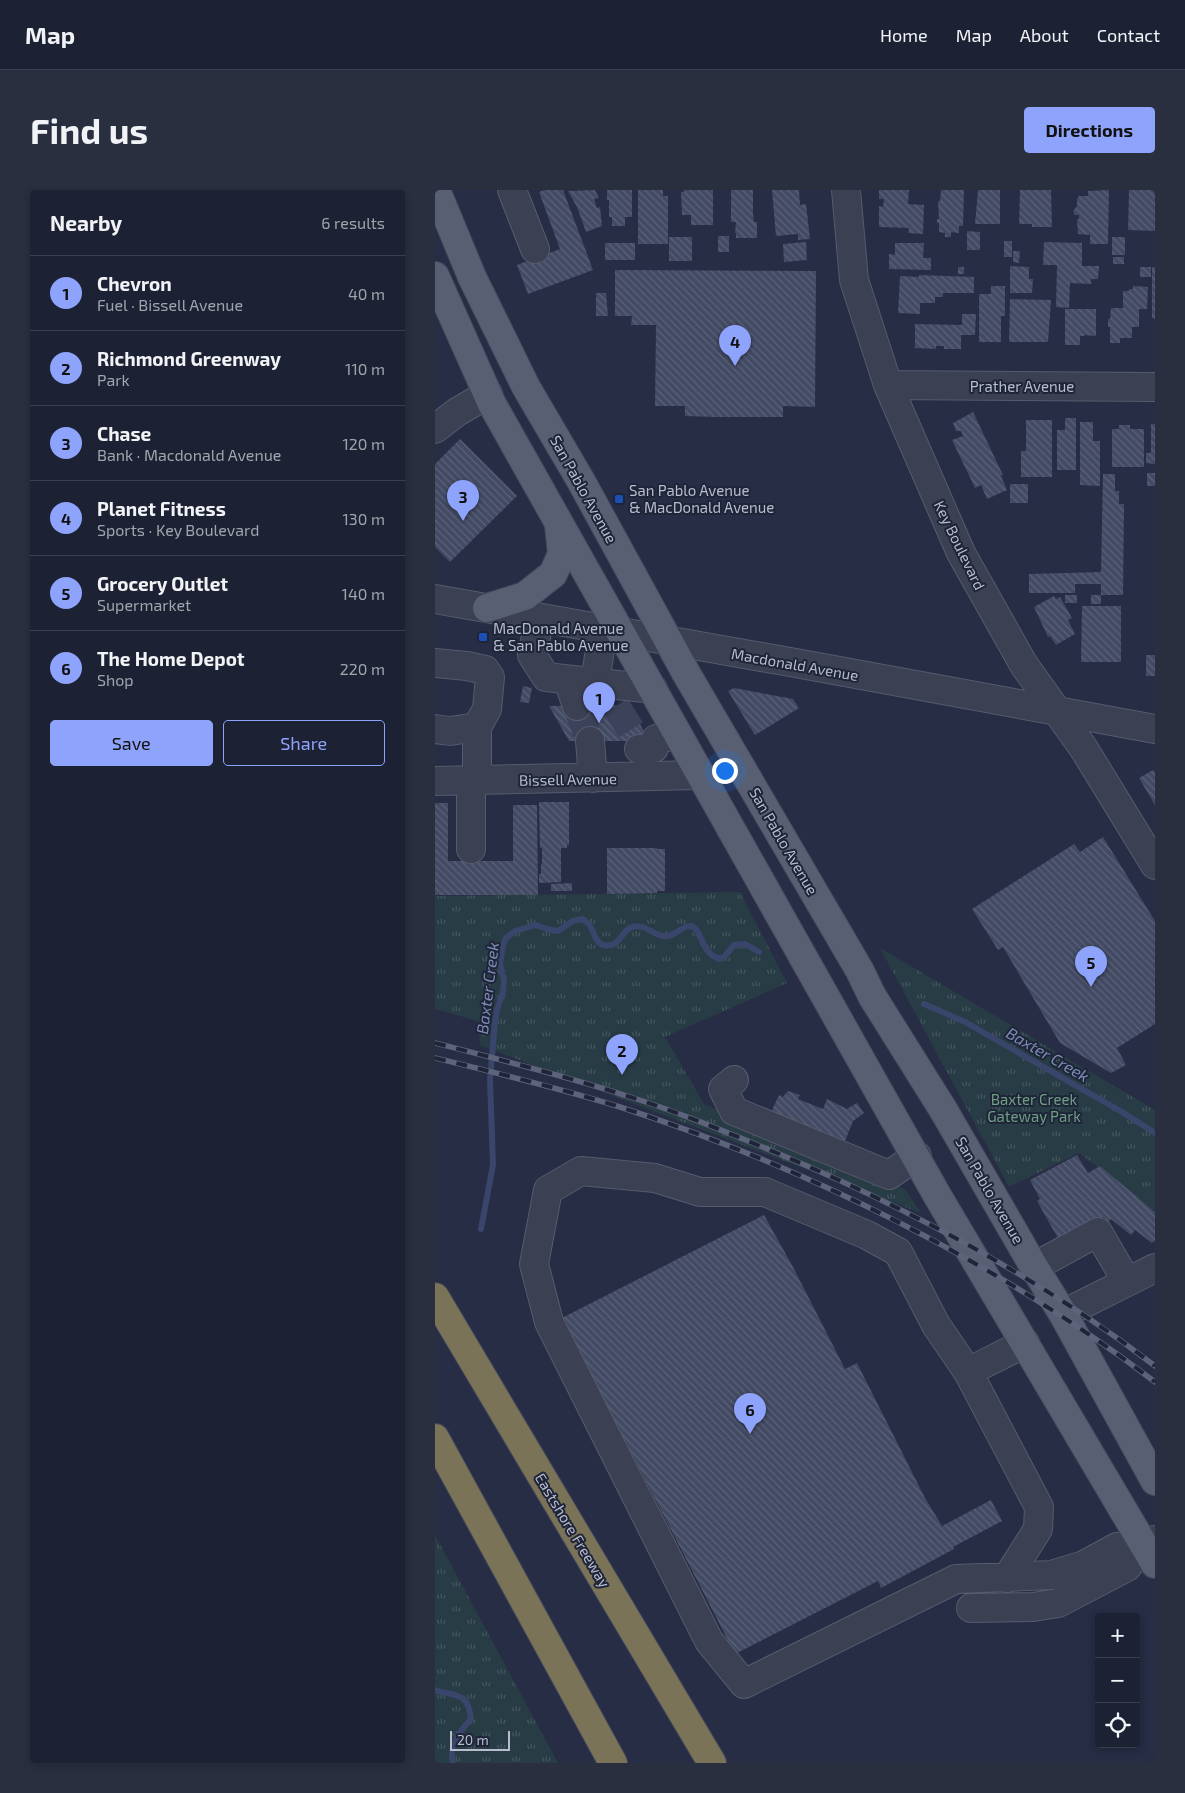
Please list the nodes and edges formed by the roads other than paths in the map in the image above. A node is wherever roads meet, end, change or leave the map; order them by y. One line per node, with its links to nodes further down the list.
1 (440, 190): 16 (main road, San Pablo Avenue)
2 (512, 190): 4 (street)
3 (846, 190): 7 (street, Key Boulevard)
4 (535, 249)
5 (435, 276): 6 (main road)
6 (442, 312): 9 (main road)
7 (888, 385): 8 (street, Prather Avenue); 22 (street, Key Boulevard)
8 (1155, 387)
9 (488, 394): 10 (street); 11 (main road)
10 (435, 429)
11 (559, 521): 13 (main road); 15 (main road)
12 (435, 599): 13 (street, Macdonald Avenue)
13 (487, 608): 14 (street, Macdonald Avenue)
14 (540, 618): 15 (street, Macdonald Avenue); 18 (street)
15 (612, 631): 16 (street, Macdonald Avenue); 19 (main road); 20 (street)
16 (669, 641): 22 (street, Macdonald Avenue); 37 (main road, San Pablo Avenue)
17 (435, 663): 23 (street)
18 (568, 680): 20 (street); 21 (street)
19 (653, 689): 20 (street); 26 (main road)
20 (608, 691)
21 (577, 706)
22 (1058, 712): 25 (street, Macdonald Avenue); 34 (street, Key Boulevard)
23 (477, 727): 24 (street); 32 (street)
24 (435, 729)
25 (1155, 729)
26 (678, 735): 28 (main road); 29 (street)
27 (590, 741): 30 (street)
28 (701, 775): 29 (street, Bissell Avenue); 36 (main road)
29 (642, 777): 30 (street, Bissell Avenue)
30 (593, 778): 32 (street, Bissell Avenue)
31 (435, 781): 32 (street, Bissell Avenue)
32 (474, 781): 33 (street)
33 (471, 849)
34 (1155, 865)
35 (733, 1080): 36 (street)
36 (917, 1156): 42 (main road)
37 (1034, 1267): 39 (street); 41 (main road, San Pablo Avenue)
38 (1155, 1268): 39 (street)
39 (1127, 1282): 41 (street)
40 (435, 1297): 50 (highway, Eastshore Freeway)
41 (1063, 1314): 45 (main road, San Pablo Avenue)
42 (1025, 1343): 43 (street); 46 (main road)
43 (968, 1372): 47 (street); 47 (street)
44 (435, 1438): 49 (highway)
45 (1152, 1470)
46 (1151, 1550): 47 (street); 48 (street)
47 (1007, 1578)
48 (971, 1608)
49 (613, 1763)
50 (712, 1763)

